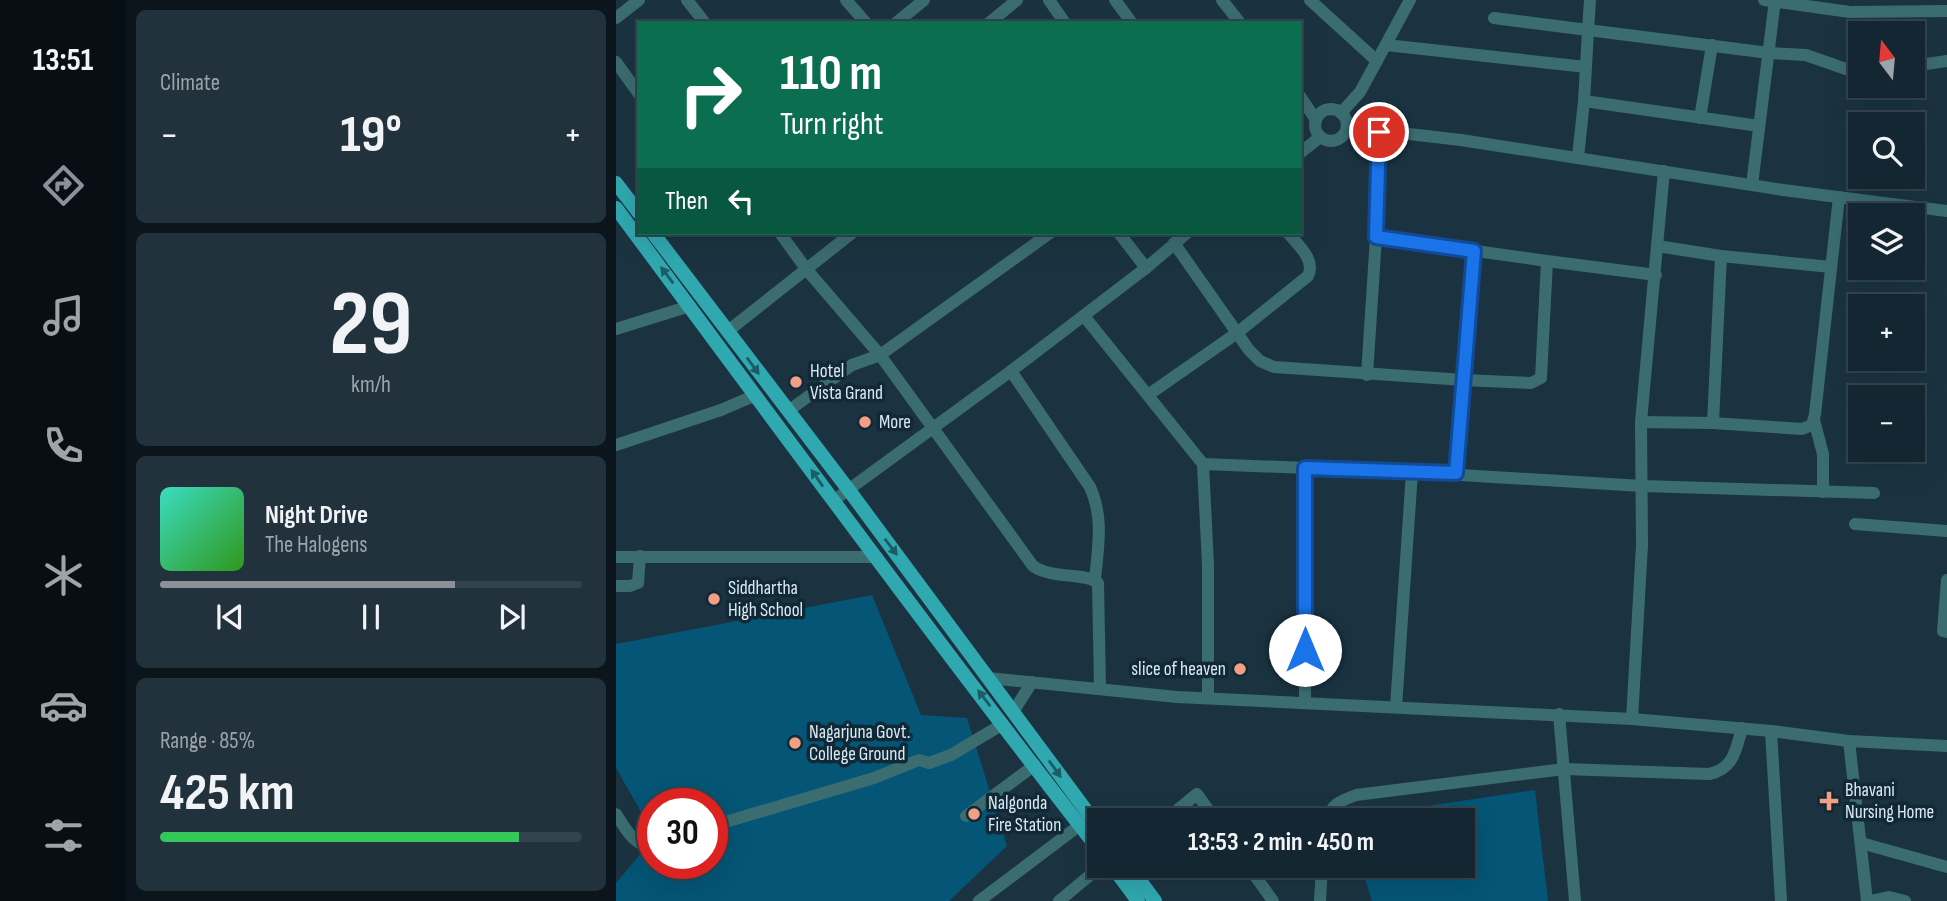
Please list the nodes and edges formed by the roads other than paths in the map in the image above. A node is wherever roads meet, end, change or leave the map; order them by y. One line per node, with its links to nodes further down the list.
1 (639, 0): 14 (street)
2 (687, 0): 16 (street)
3 (925, 0): 18 (street)
4 (1017, 0): 19 (street)
5 (1049, 0): 20 (street)
6 (1115, 0): 21 (street)
7 (1222, 0): 22 (street)
8 (1310, 0): 27 (street)
9 (1410, 0): 24 (street)
10 (1590, 0): 23 (street)
11 (1772, 1): 13 (street); 26 (street)
12 (854, 3): 17 (street)
13 (1947, 11)
14 (616, 18)
15 (1494, 18): 23 (street)
16 (703, 21)
17 (865, 21)
18 (899, 21)
19 (991, 21)
20 (1064, 21)
21 (1131, 21)
22 (1238, 21)
23 (1588, 30): 25 (street); 31 (street)
24 (1386, 46): 27 (street); 31 (street)
25 (1712, 46): 26 (street); 37 (street)
26 (1769, 53): 32 (street); 39 (street)
27 (1377, 61): 36 (street)
28 (1947, 61): 30 (street)
29 (616, 62): 33 (street)
30 (1925, 64)
31 (1586, 67): 35 (street)
32 (1848, 70)
33 (637, 91)
34 (1302, 99): 38 (street)
35 (1584, 101): 37 (street); 44 (street)
36 (1341, 113): 38 (street); 40 (street)
37 (1700, 118): 39 (street)
38 (1316, 120): 42 (street)
39 (1759, 126): 47 (street)
40 (1348, 127): 41 (street); 42 (street)
41 (1379, 132): 44 (street); 59 (street)
42 (1320, 137): 43 (street)
43 (1302, 151)
44 (1578, 157): 45 (street)
45 (1664, 171): 47 (street); 61 (street)
46 (616, 183): 49 (main road)
47 (1752, 186): 48 (street)
48 (1839, 197): 50 (street); 65 (street)
49 (637, 211)
50 (1947, 211)
51 (618, 213): 69 (main road, one-way to 51)
52 (655, 235): 72 (main road)
53 (781, 235): 67 (street)
54 (850, 235): 67 (street)
55 (1047, 235): 74 (street)
56 (1121, 235): 66 (street)
57 (1184, 235): 60 (street)
58 (1290, 235): 73 (street)
59 (1376, 237): 62 (street); 76 (street)
60 (1174, 243): 66 (street); 73 (street)
61 (1657, 246): 63 (street); 68 (street)
62 (1474, 251): 64 (street); 77 (street)
63 (1721, 256): 65 (street); 83 (street)
64 (1547, 261): 68 (street); 77 (street)
65 (1831, 267): 81 (street)
66 (1146, 268): 70 (street)
67 (807, 270): 72 (street); 74 (street)
68 (1656, 275): 82 (street)
69 (690, 306): 71 (street); 78 (main road)
70 (1084, 316): 75 (street); 79 (street)
71 (616, 329)
72 (728, 331): 80 (main road, one-way to 80)
73 (1237, 333): 76 (street); 79 (street)
74 (880, 355): 80 (street); 84 (street)
75 (1011, 371): 84 (street); 100 (street)
76 (1367, 375): 77 (street)
77 (1464, 380): 89 (street)
78 (756, 395): 85 (street); 94 (main road, one-way to 78)
79 (1148, 395): 86 (street)
80 (788, 411): 91 (main road)
81 (1814, 420): 83 (street); 92 (street)
82 (1641, 422): 83 (street); 90 (street)
83 (1713, 422)
84 (933, 428): 91 (street); 100 (street)
85 (616, 445)
86 (1203, 464): 87 (street); 107 (street)
87 (1305, 468): 88 (street); 108 (street)
88 (1412, 472): 89 (street); 109 (street)
89 (1456, 473): 90 (street)
90 (1642, 486): 92 (street); 112 (street)
91 (848, 489): 94 (street); 104 (main road, one-way to 104)
92 (1822, 492): 93 (street)
93 (1874, 493)
94 (833, 500): 99 (main road)
95 (1855, 524): 96 (street)
96 (1947, 531)
97 (616, 556): 98 (street)
98 (640, 556): 99 (street); 102 (street)
99 (877, 557): 111 (main road, one-way to 99)
100 (1095, 580): 106 (street)
101 (1947, 580): 103 (street)
102 (616, 586)
103 (1947, 632)
104 (988, 678): 105 (street); 111 (main road)
105 (1032, 682): 106 (street); 111 (street)
106 (1100, 688): 107 (street)
107 (1208, 698): 108 (street)
108 (1305, 703): 109 (street)
109 (1396, 707): 110 (street)
110 (1559, 715): 112 (street); 118 (street)
111 (1008, 718): 117 (main road); 122 (main road, one-way to 122); 125 (street)
112 (1632, 719): 113 (street)
113 (1742, 728): 114 (street); 118 (street)
114 (1771, 731): 115 (street); 143 (street)
115 (1849, 741): 116 (street); 129 (street)
116 (1947, 746)
117 (1035, 765): 124 (street); 126 (main road)
118 (1564, 769): 121 (street); 142 (street)
119 (1180, 808): 120 (street)
120 (1207, 808)
121 (1332, 808)
122 (1087, 813)
123 (616, 814): 128 (street)
124 (966, 816)
125 (728, 820)
126 (1080, 825): 127 (main road); 136 (street)
127 (1087, 834)
128 (637, 841)
129 (1861, 843): 130 (street); 144 (street)
130 (1947, 867)
131 (1087, 878): 137 (street)
132 (1120, 878): 138 (main road)
133 (1138, 878): 139 (main road)
134 (1257, 878): 140 (street)
135 (1321, 878): 141 (street)
136 (979, 901)
137 (1059, 901)
138 (1138, 901)
139 (1155, 901)
140 (1273, 901)
141 (1320, 901)
142 (1575, 901)
143 (1782, 901)
144 (1868, 901): 145 (street)
145 (1905, 901)

